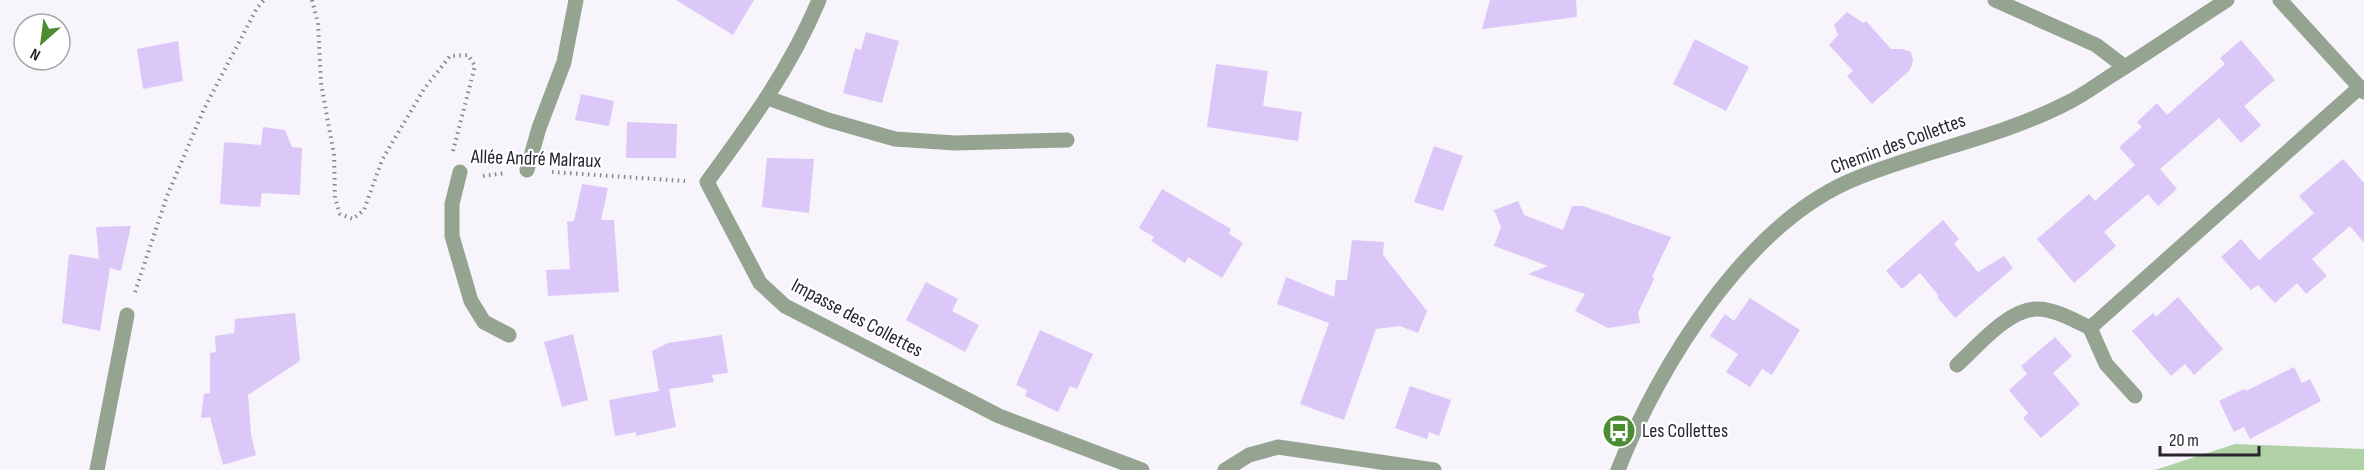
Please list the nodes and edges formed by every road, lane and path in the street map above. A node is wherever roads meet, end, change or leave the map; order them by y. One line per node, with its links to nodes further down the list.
1 (264, 0): 15 (path)
2 (312, 0): 13 (path, Allée André Malraux)
3 (576, 0): 12 (street)
4 (819, 0): 10 (street)
5 (1995, 0): 8 (street)
6 (2228, 0): 8 (street, Chemin des Collettes)
7 (2280, 0): 9 (street)
8 (2125, 67): 24 (street, Chemin des Collettes)
9 (2362, 90): 16 (street)
10 (768, 98): 11 (street); 14 (street)
11 (1067, 140)
12 (527, 170): 13 (path, Allée André Malraux); 14 (path, Allée André Malraux)
13 (460, 172): 17 (street)
14 (707, 182): 21 (street, Impasse des Collettes)
15 (127, 315): 20 (street)
16 (2090, 328): 18 (street); 19 (street)
17 (509, 335)
18 (1958, 365)
19 (2135, 396)
20 (97, 470)
21 (1142, 470)
22 (1225, 470): 23 (street)
23 (1434, 470)
24 (1618, 470)

